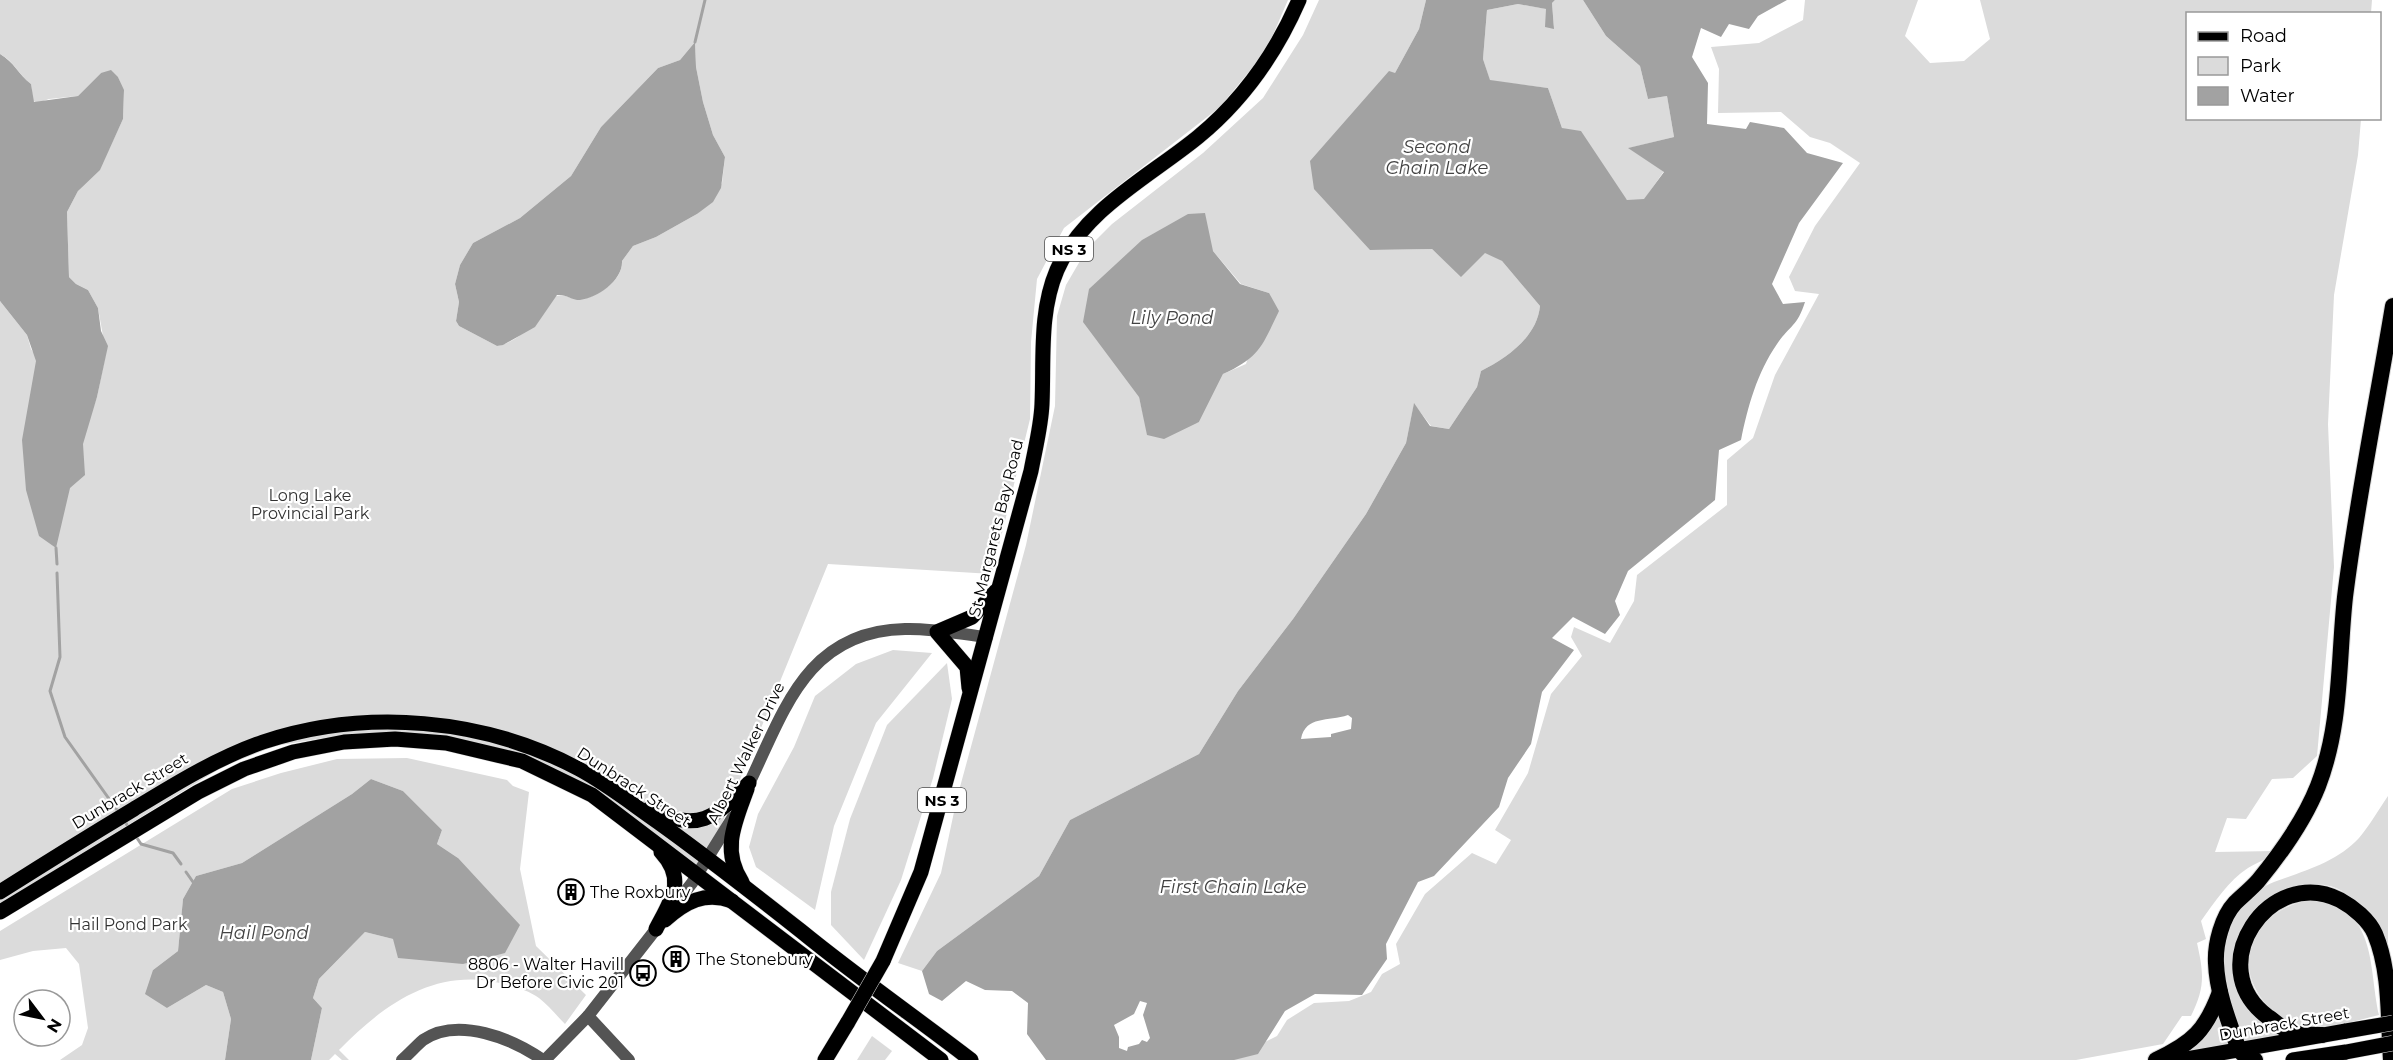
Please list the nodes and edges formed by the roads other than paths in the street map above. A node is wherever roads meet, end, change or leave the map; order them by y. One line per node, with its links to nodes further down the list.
1 (1299, 0): 3 (main road, St Margarets Bay Road / NS 3)
2 (2393, 306): 17 (highway)
3 (1000, 583): 4 (main road); 5 (main road, St Margarets Bay Road / NS 3)
4 (937, 632): 5 (street, Albert Walker Drive); 6 (main road); 7 (street, Albert Walker Drive)
5 (987, 637): 6 (main road, St Margarets Bay Road / NS 3)
6 (971, 696): 26 (main road, St Margarets Bay Road / NS 3, bridge)
7 (749, 783): 8 (main road); 10 (street, Albert Walker Drive); 12 (main road)
8 (624, 798): 10 (main road, Dunbrack Street); 13 (main road, Dunbrack Street)
9 (645, 834): 11 (main road, Dunbrack Street); 15 (main road, Dunbrack Street); 16 (main road)
10 (708, 859): 11 (street, Albert Walker Drive); 12 (main road, Dunbrack Street)
11 (699, 874): 14 (main road, Dunbrack Street); 16 (street, Albert Walker Drive)
12 (746, 887): 28 (main road, Dunbrack Street)
13 (0, 892)
14 (740, 905): 16 (main road); 27 (main road, Dunbrack Street)
15 (0, 912)
16 (656, 929): 18 (street, Albert Walker Drive)
17 (2220, 992): 22 (highway); 29 (highway)
18 (588, 1016): 24 (street, Albert Walker Drive); 25 (street)
19 (2393, 1023): 20 (main road, Dunbrack Street, bridge)
20 (2322, 1035): 22 (main road, Dunbrack Street); 33 (highway)
21 (2393, 1043): 32 (main road, bridge)
22 (2239, 1050): 30 (main road, Dunbrack Street); 31 (highway)
23 (402, 1060): 24 (street)
24 (544, 1060)
25 (629, 1060)
26 (825, 1060)
27 (941, 1060)
28 (971, 1060)
29 (2157, 1060)
30 (2181, 1060)
31 (2255, 1060)
32 (2293, 1060)
33 (2391, 1060)

